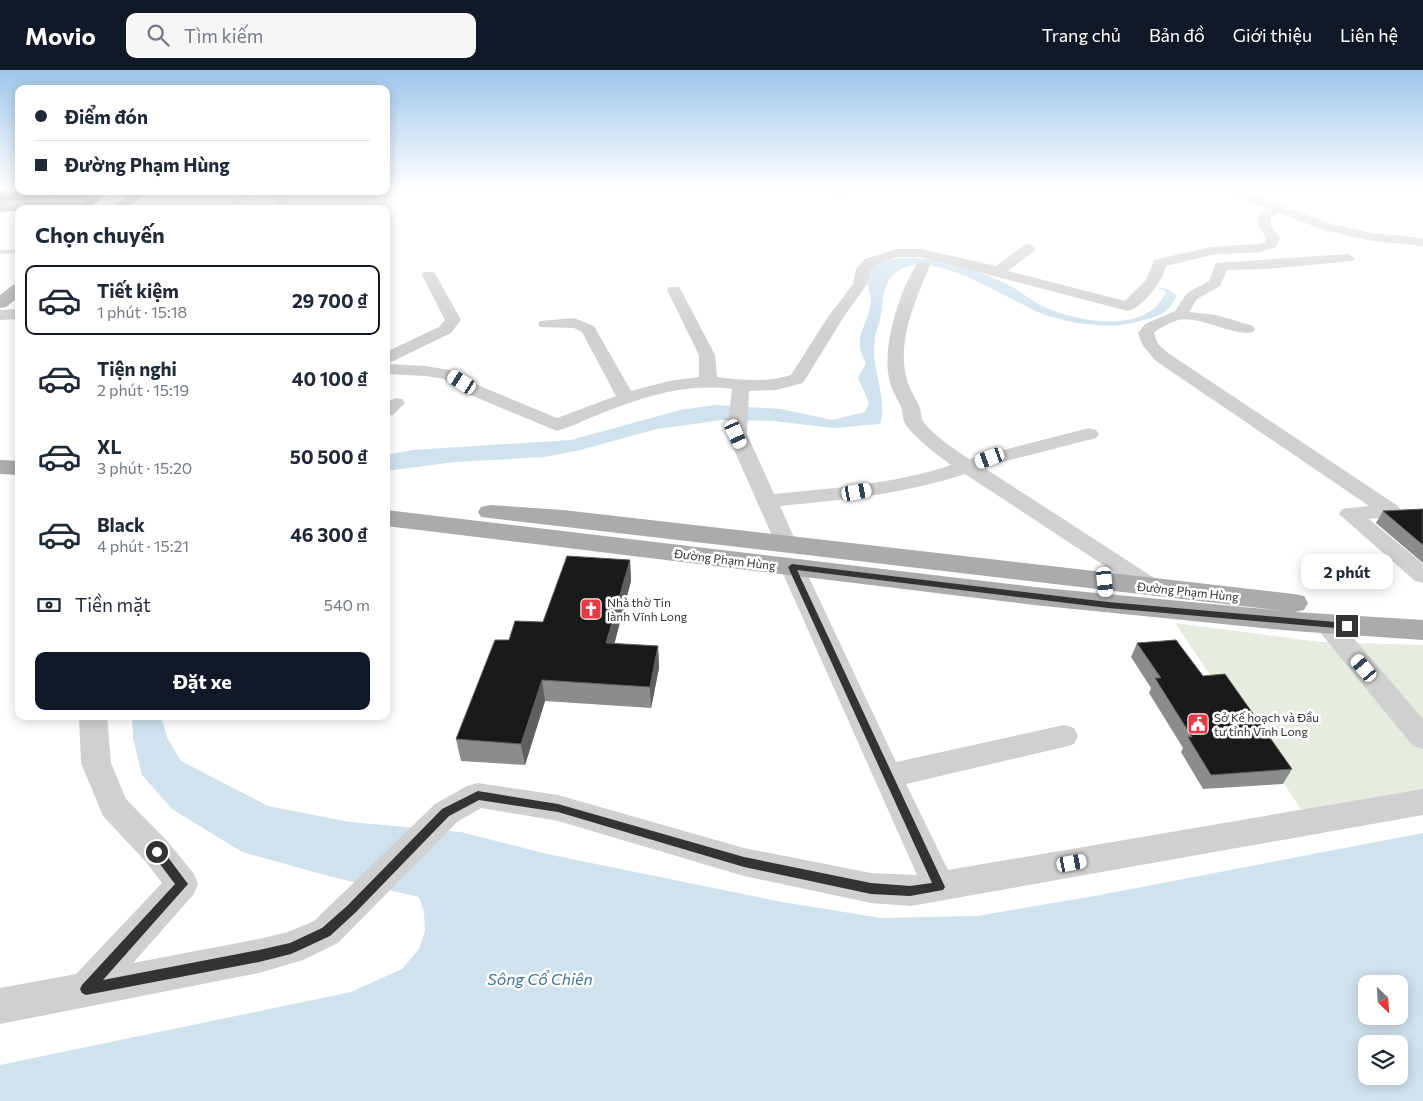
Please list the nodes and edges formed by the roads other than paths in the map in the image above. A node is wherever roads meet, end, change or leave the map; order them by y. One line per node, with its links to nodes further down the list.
1 (1272, 237): 6 (street)
2 (1373, 237): 3 (street)
3 (1423, 242)
4 (1029, 248): 11 (street)
5 (15, 251): 7 (lane)
6 (1219, 251): 9 (street); 11 (street)
7 (0, 252)
8 (1348, 258): 9 (street)
9 (1243, 264): 20 (street)
10 (923, 265): 29 (street)
11 (989, 270): 26 (street)
12 (429, 275): 23 (street)
13 (15, 279): 14 (main road)
14 (0, 289)
15 (674, 290): 25 (street)
16 (15, 292): 17 (main road)
17 (0, 302)
18 (15, 314): 19 (street)
19 (0, 315)
20 (1178, 315): 22 (street); 39 (street)
21 (546, 324): 27 (street)
22 (1247, 329)
23 (390, 356)
24 (390, 369): 27 (street)
25 (708, 381): 26 (street); 27 (street)
26 (740, 393): 34 (street)
27 (626, 398)
28 (1089, 434): 29 (street)
29 (967, 466): 34 (street); 40 (street)
30 (0, 467): 31 (main road)
31 (15, 468)
32 (0, 481): 33 (main road)
33 (15, 483)
34 (766, 500): 38 (street)
35 (390, 503): 36 (main road, Đường Phạm Hùng)
36 (439, 516): 37 (main road, Đường Phạm Hùng); 38 (main road, Đường Phạm Hùng)
37 (390, 518)
38 (789, 555): 41 (main road, Đường Phạm Hùng); 48 (street)
39 (1423, 576)
40 (1154, 588): 41 (main road, Đường Phạm Hùng); 42 (main road, Đường Phạm Hùng)
41 (1106, 594): 43 (main road, Đường Phạm Hùng)
42 (1423, 612)
43 (1328, 625): 44 (main road, Đường Phạm Hùng); 47 (street)
44 (1423, 630)
45 (93, 720): 51 (street)
46 (1064, 736): 48 (street)
47 (1423, 738)
48 (888, 776): 50 (street)
49 (1423, 802): 50 (street)
50 (939, 887): 51 (street)
51 (86, 989): 52 (street)
52 (0, 1006)

